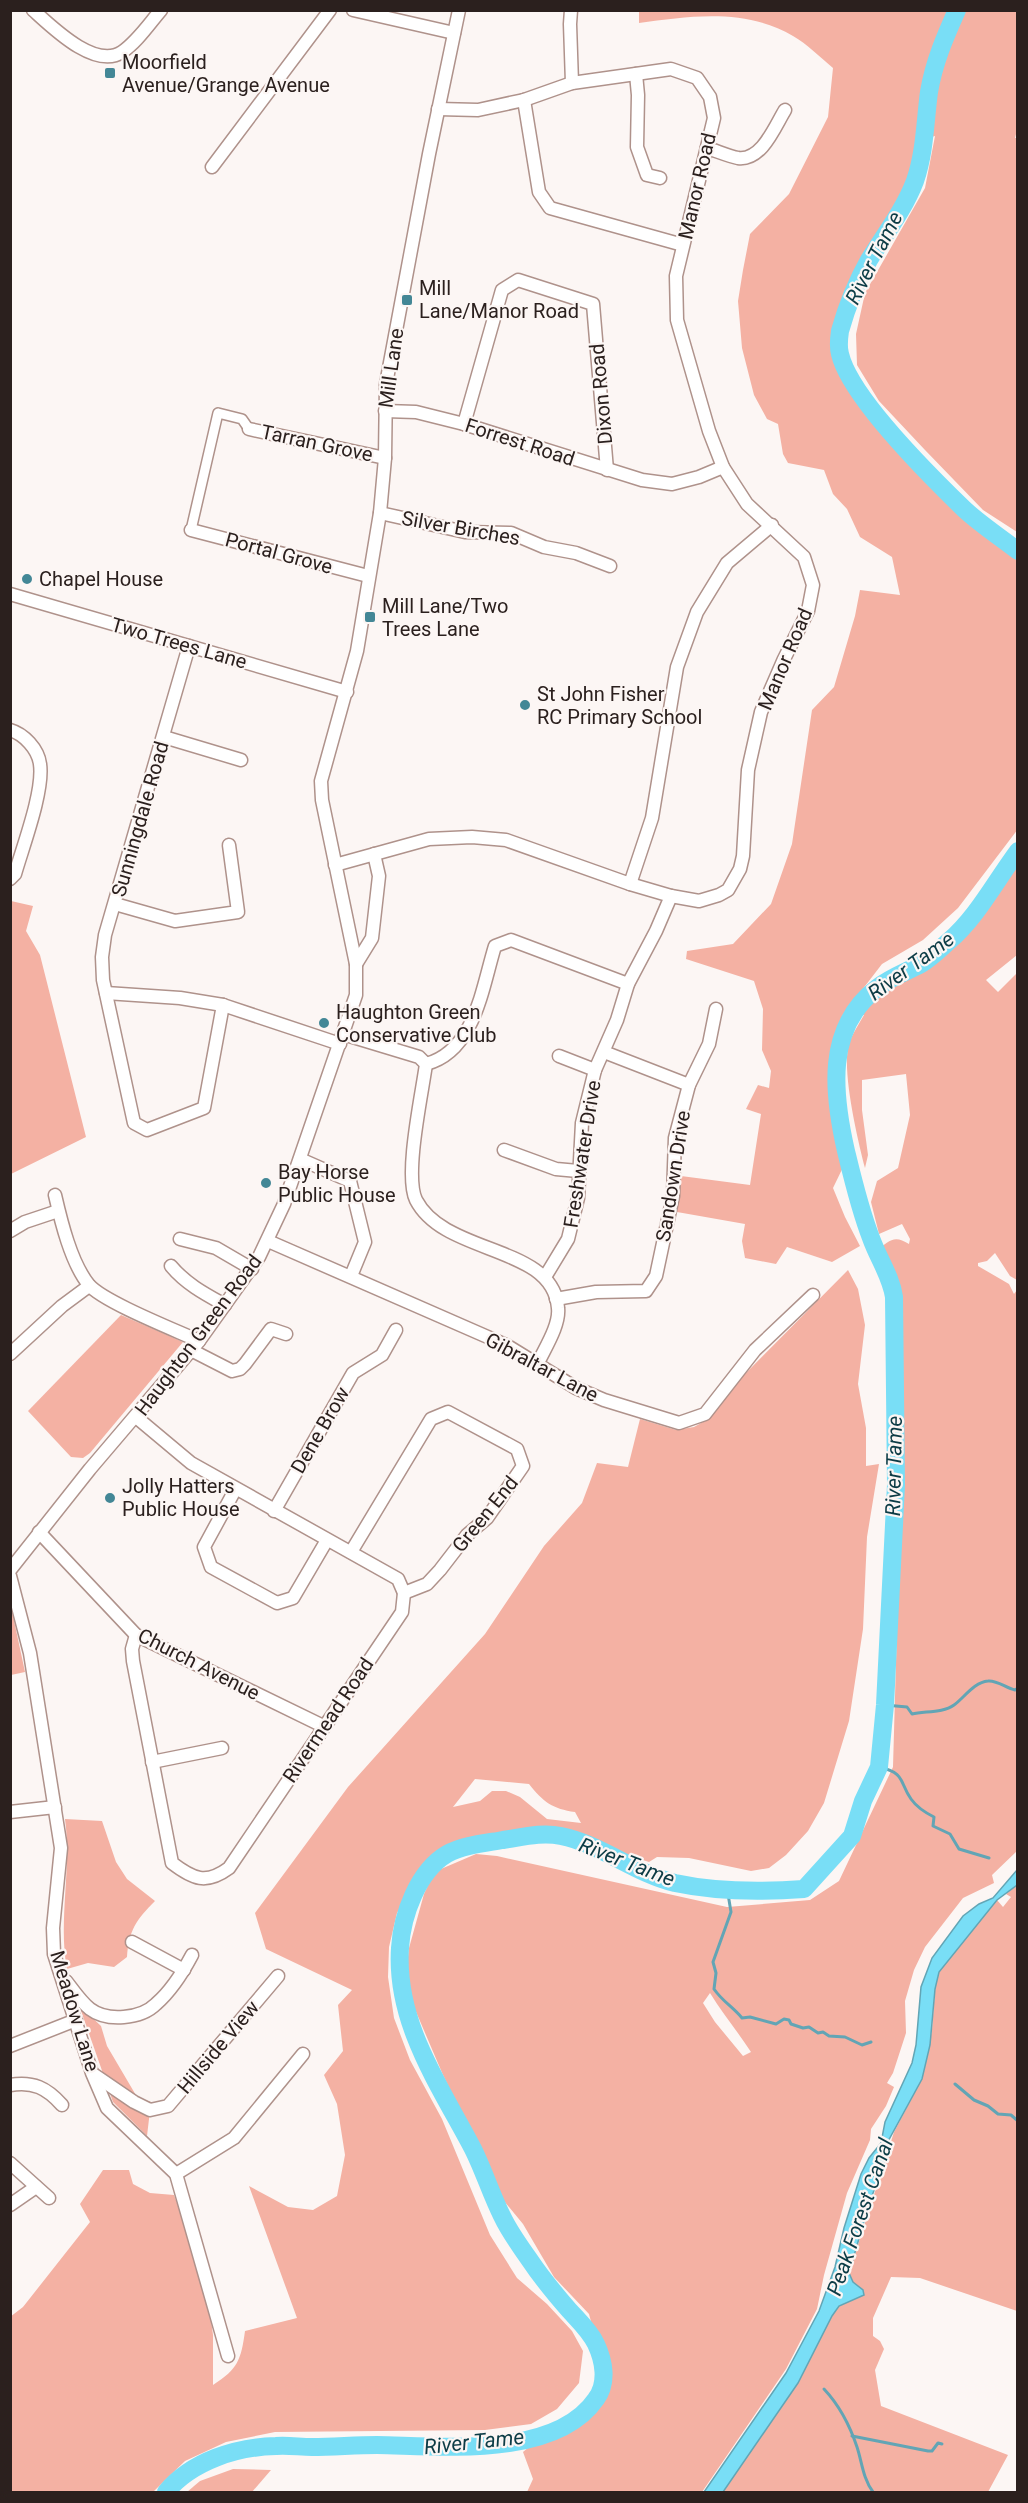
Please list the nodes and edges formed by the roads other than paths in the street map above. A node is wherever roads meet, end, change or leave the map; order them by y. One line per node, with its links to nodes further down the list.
1 (33, 10): 2 (street)
2 (160, 10)
3 (330, 10): 14 (street)
4 (353, 10): 7 (street)
5 (459, 10): 7 (street, Mill Lane)
6 (571, 10): 9 (street)
7 (454, 33): 11 (street, Mill Lane)
8 (636, 74): 9 (street, Manor Road); 13 (street, Manor Road); 15 (street)
9 (572, 83): 10 (street, Manor Road)
10 (524, 100): 11 (street, Manor Road); 16 (street)
11 (438, 109): 17 (street, Mill Lane)
12 (785, 110): 13 (street)
13 (706, 148): 16 (street, Manor Road)
14 (212, 167)
15 (660, 178)
16 (683, 245): 21 (street, Manor Road)
17 (385, 411): 18 (street, Forrest Road); 20 (street, Mill Lane)
18 (464, 424): 22 (street, Forrest Road); 22 (street, Dixon Road)
19 (249, 429): 20 (street, Tarran Grove); 25 (street)
20 (385, 458): 23 (street, Mill Lane)
21 (723, 467): 22 (street, Forrest Road); 24 (street, Manor Road)
22 (608, 470)
23 (380, 513): 26 (street, Silver Birches); 27 (street, Mill Lane)
24 (772, 525): 38 (street); 39 (street, Manor Road)
25 (191, 530): 27 (street, Portal Grove)
26 (610, 566)
27 (368, 576): 30 (street, Mill Lane)
28 (10, 594): 29 (street, Two Trees Lane)
29 (189, 646): 30 (street, Two Trees Lane); 32 (street, Sunningdale Road)
30 (346, 692): 36 (street, Haughton Green Road)
31 (10, 730): 37 (street)
32 (164, 737): 33 (street); 40 (street, Sunningdale Road)
33 (241, 760)
34 (229, 845): 40 (street)
35 (374, 854): 36 (street, Manor Road); 38 (street, Manor Road); 41 (street)
36 (335, 865): 41 (street, Haughton Green Road)
37 (10, 879)
38 (630, 884): 39 (street, Manor Road)
39 (671, 896): 42 (street, Freshwater Drive)
40 (115, 904): 43 (street, Sunningdale Road)
41 (356, 964): 46 (street, Haughton Green Road)
42 (628, 984): 47 (street, Freshwater Drive); 49 (street)
43 (106, 993): 44 (street); 44 (street, Sunningdale Road)
44 (222, 1005): 46 (street)
45 (716, 1009): 51 (street, Sandown Drive)
46 (342, 1039): 49 (street); 53 (street, Haughton Green Road)
47 (604, 1052): 50 (street, Freshwater Drive); 51 (street)
48 (559, 1056): 50 (street)
49 (426, 1064): 63 (street)
50 (595, 1070): 54 (street, Freshwater Drive)
51 (689, 1085): 66 (street, Sandown Drive)
52 (504, 1150): 54 (street)
53 (300, 1159): 59 (street, Haughton Green Road); 62 (street)
54 (578, 1171): 63 (street, Freshwater Drive)
55 (55, 1195): 56 (street)
56 (58, 1211): 57 (street); 64 (street)
57 (10, 1231)
58 (180, 1239): 61 (street)
59 (268, 1241): 61 (street, Haughton Green Road); 62 (street, Gibraltar Lane)
60 (171, 1266): 67 (street)
61 (252, 1269): 67 (street, Haughton Green Road)
62 (351, 1276): 72 (street, Gibraltar Lane)
63 (545, 1277): 66 (street)
64 (90, 1286): 70 (street); 71 (street)
65 (813, 1295): 72 (street, Gibraltar Lane)
66 (556, 1299): 72 (street)
67 (225, 1305): 70 (street, Haughton Green Road)
68 (396, 1330): 75 (street, Dene Brow)
69 (286, 1334): 70 (street)
70 (195, 1345): 73 (street, Haughton Green Road)
71 (10, 1354)
72 (538, 1363)
73 (136, 1417): 74 (street); 76 (street, Haughton Green Road)
74 (235, 1490): 75 (street); 77 (street)
75 (274, 1511): 77 (street)
76 (39, 1532): 79 (street, Haughton Green Road); 82 (street, Church Avenue)
77 (327, 1540): 78 (street)
78 (351, 1552): 81 (street); 81 (street, Green End)
79 (10, 1570)
80 (10, 1576): 86 (street, Meadow Lane)
81 (404, 1593): 83 (street, Rivermead Road)
82 (136, 1635): 83 (street, Church Avenue); 85 (street, Rivermead Road)
83 (323, 1726): 85 (street, Rivermead Road)
84 (222, 1748): 85 (street)
85 (152, 1762)
86 (55, 1807): 87 (street); 92 (street, Meadow Lane)
87 (10, 1812)
88 (132, 1942): 90 (street)
89 (192, 1955): 90 (street)
90 (184, 1970): 92 (street)
91 (278, 1976): 96 (street, Hillside View)
92 (62, 1979): 93 (street, Meadow Lane)
93 (76, 2020): 94 (street); 96 (street, Meadow Lane)
94 (10, 2046)
95 (303, 2054): 100 (street)
96 (92, 2073): 100 (street, Meadow Lane)
97 (10, 2085): 98 (street)
98 (62, 2105)
99 (10, 2163): 101 (street)
100 (176, 2174): 104 (street)
101 (36, 2187): 102 (street); 103 (street)
102 (49, 2198)
103 (10, 2205)
104 (228, 2356)

